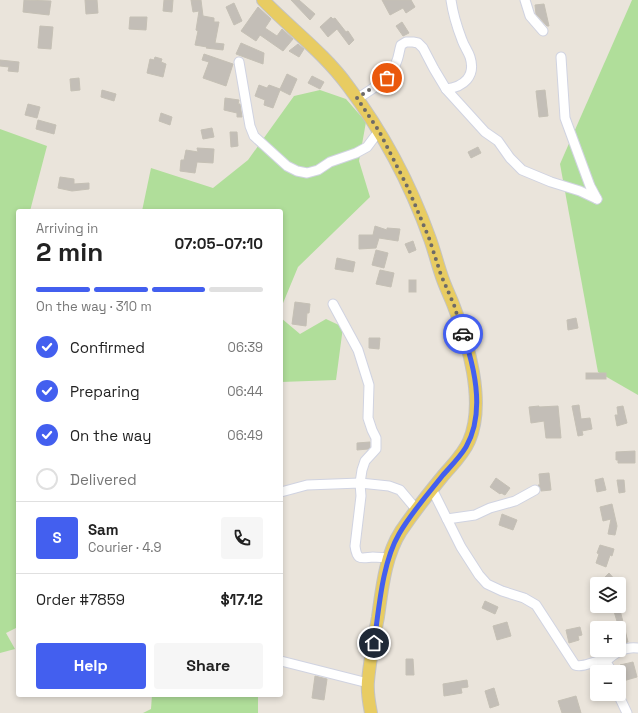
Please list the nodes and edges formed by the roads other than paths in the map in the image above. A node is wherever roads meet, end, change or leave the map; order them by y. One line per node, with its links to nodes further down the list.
1 (263, 0): 8 (main road)
2 (451, 0): 7 (street)
3 (525, 0): 4 (street)
4 (543, 31)
5 (561, 57): 7 (street)
6 (239, 62): 9 (street)
7 (446, 89): 8 (street)
8 (357, 98): 9 (main road)
9 (379, 131): 12 (main road)
10 (334, 304): 11 (street)
11 (360, 483): 14 (street); 15 (street); 17 (street)
12 (432, 489): 15 (main road); 16 (street)
13 (535, 490): 16 (street)
14 (283, 491)
15 (416, 509): 17 (main road)
16 (446, 519): 20 (street)
17 (389, 558): 22 (main road)
18 (638, 648): 20 (street)
19 (283, 662): 22 (street)
20 (605, 662): 21 (street)
21 (608, 665)
22 (368, 683): 24 (main road)
23 (621, 701): 25 (street)
24 (371, 713)
25 (627, 713)

